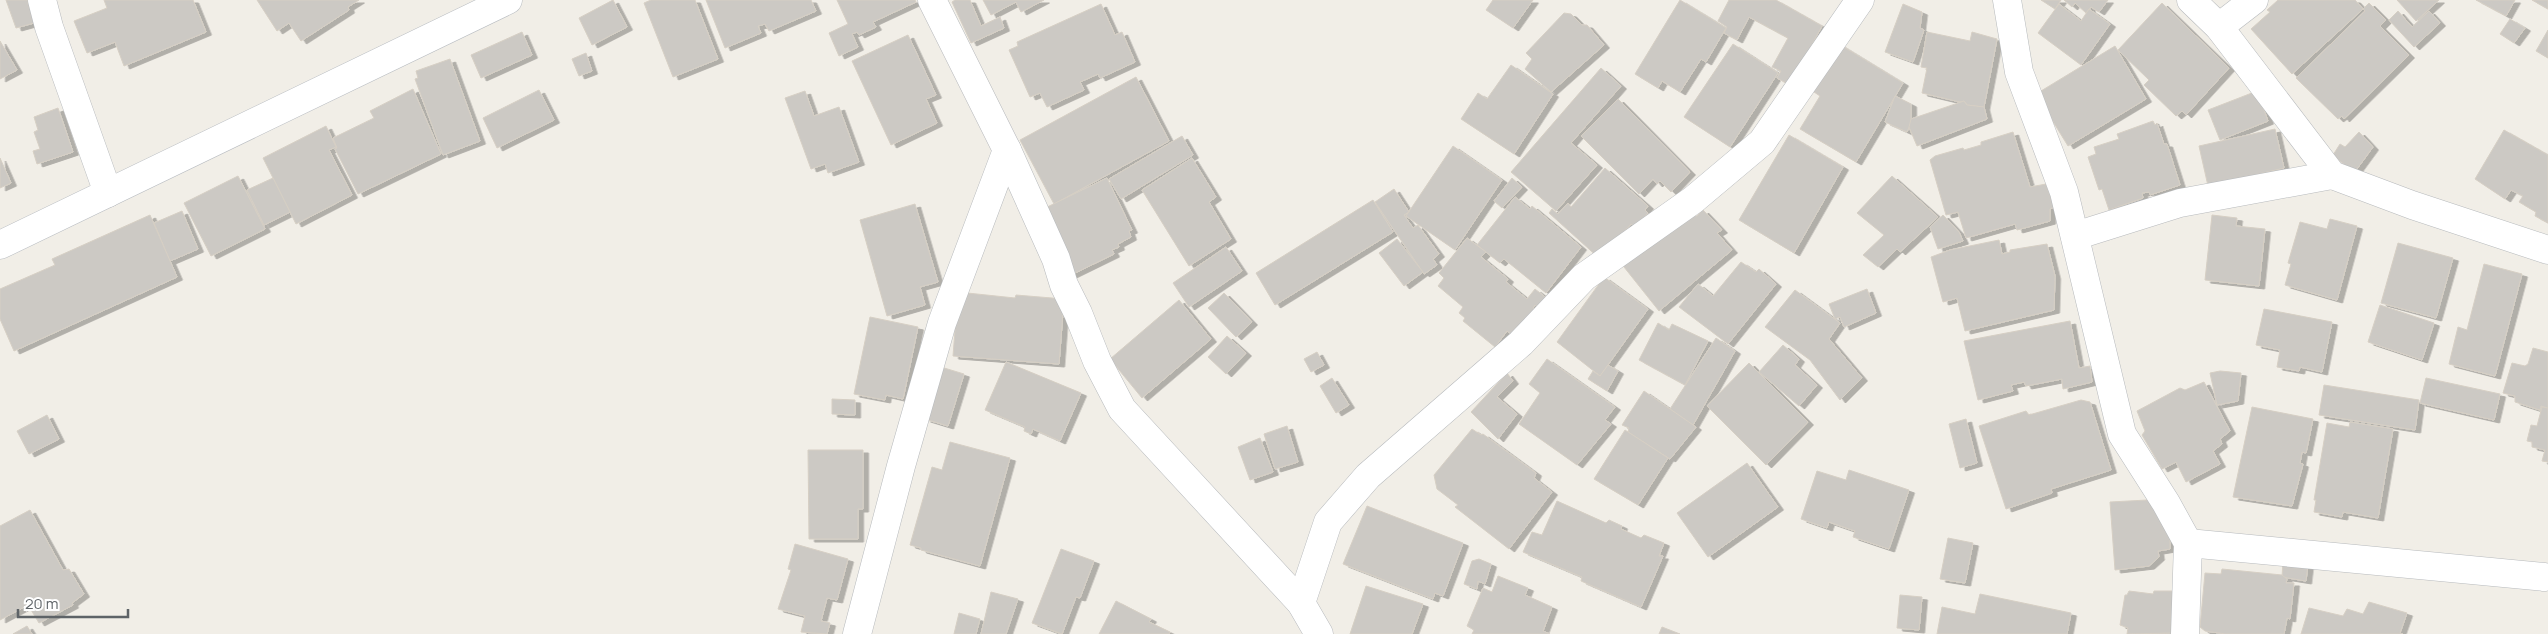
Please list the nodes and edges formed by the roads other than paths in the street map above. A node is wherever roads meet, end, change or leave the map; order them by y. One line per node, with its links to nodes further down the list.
1 (42, 0): 11 (street)
2 (508, 0): 11 (street)
3 (932, 0): 9 (street)
4 (1860, 0): 17 (street)
5 (2007, 0): 12 (street)
6 (2191, 0): 8 (street)
7 (2254, 0): 8 (street)
8 (2219, 27): 10 (street)
9 (1007, 150): 17 (street); 18 (street)
10 (2332, 175): 12 (street); 14 (street)
11 (108, 194): 13 (street)
12 (2075, 236): 15 (street)
13 (0, 246)
14 (2548, 250)
15 (2188, 543): 16 (street); 20 (street)
16 (2544, 577)
17 (1301, 603): 19 (street)
18 (857, 634)
19 (1319, 634)
20 (2185, 634)

